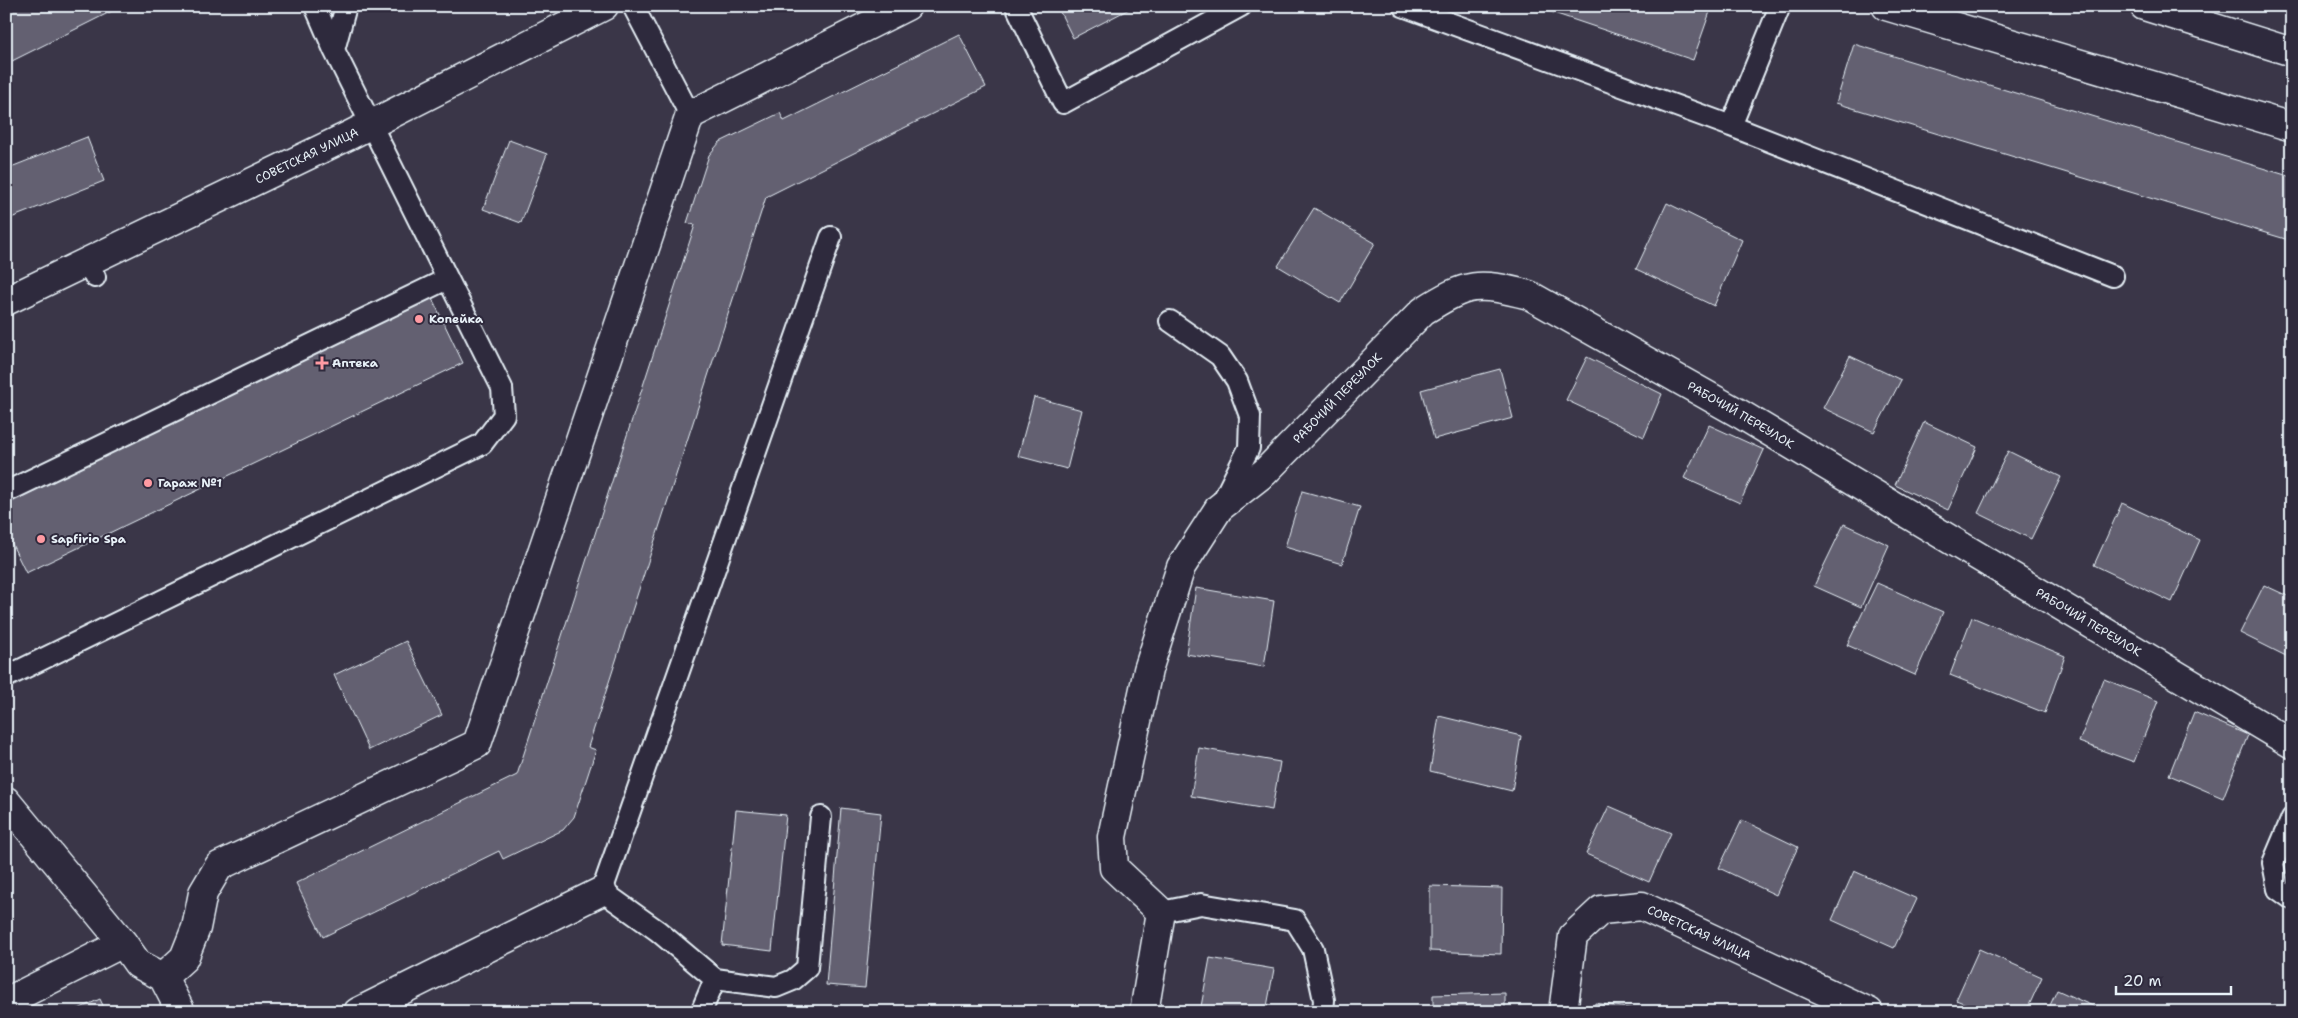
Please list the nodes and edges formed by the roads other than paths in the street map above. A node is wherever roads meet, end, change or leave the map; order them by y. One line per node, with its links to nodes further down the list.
1 (315, 6): 12 (lane)
2 (346, 6): 12 (lane)
3 (604, 6): 15 (street, СОВЕТСКАЯ УЛИЦА)
4 (633, 6): 14 (lane)
5 (907, 6): 14 (street)
6 (1016, 6): 7 (lane)
7 (1241, 6)
8 (1403, 6): 16 (lane)
9 (1780, 6): 16 (lane)
10 (1886, 6): 17 (street)
11 (2144, 6): 13 (street)
12 (334, 50): 15 (lane)
13 (2292, 52)
14 (690, 115): 34 (street)
15 (371, 124): 20 (lane); 21 (street, СОВЕТСКАЯ УЛИЦА)
16 (1731, 126): 19 (lane)
17 (2292, 127)
18 (831, 237): 30 (lane)
19 (2113, 276)
20 (447, 279): 23 (lane); 25 (lane)
21 (6, 301)
22 (1170, 321): 24 (lane)
23 (6, 492)
24 (1219, 508): 26 (street, РАБОЧИЙ ПЕРЕУЛОК); 32 (street, РАБОЧИЙ ПЕРЕУЛОК)
25 (6, 676)
26 (2292, 744)
27 (6, 800): 33 (street)
28 (821, 817): 35 (lane)
29 (2292, 818): 31 (lane)
30 (602, 890): 35 (lane); 38 (street)
31 (2292, 899)
32 (1161, 912): 40 (street); 41 (lane)
33 (123, 943): 34 (street); 36 (street)
34 (163, 977): 37 (street)
35 (715, 979): 39 (lane)
36 (6, 1002)
37 (181, 1012)
38 (358, 1012)
39 (701, 1012)
40 (1144, 1012)
41 (1323, 1012)
42 (1564, 1012): 43 (street, СОВЕТСКАЯ УЛИЦА)
43 (1869, 1012)

